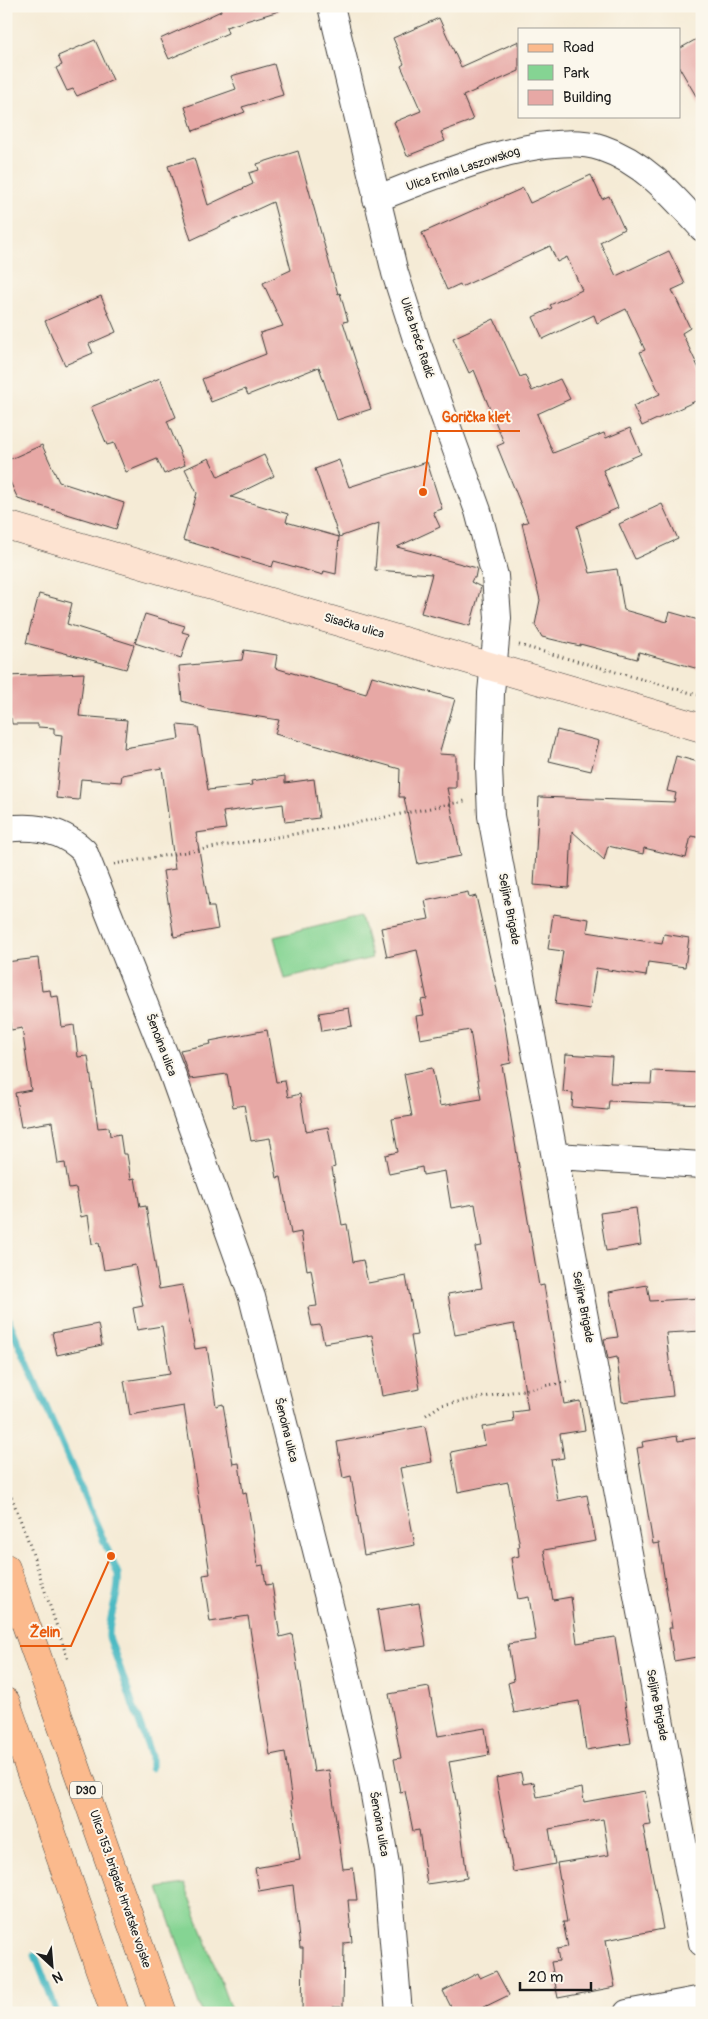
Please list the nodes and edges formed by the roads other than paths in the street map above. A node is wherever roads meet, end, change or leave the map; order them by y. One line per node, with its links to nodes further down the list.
1 (330, 6): 2 (street, Ulica braće Radić)
2 (376, 199): 3 (street, Ulica Emila Laszowskog); 5 (street, Ulica braće Radić)
3 (702, 228)
4 (6, 525): 5 (main road, Sisačka ulica)
5 (494, 668): 6 (main road, Sisačka ulica); 8 (street, Seljine Brigade)
6 (702, 728)
7 (6, 829): 16 (street, Šenoina ulica)
8 (556, 1156): 9 (street); 12 (street, Seljine Brigade)
9 (702, 1165)
10 (6, 1568): 15 (main road, Ulica 153. brigade Hrvatske vojske / D30)
11 (6, 1702): 14 (main road)
12 (702, 1944)
13 (702, 1999): 17 (street)
14 (115, 2013)
15 (163, 2013)
16 (399, 2013)
17 (627, 2013)

